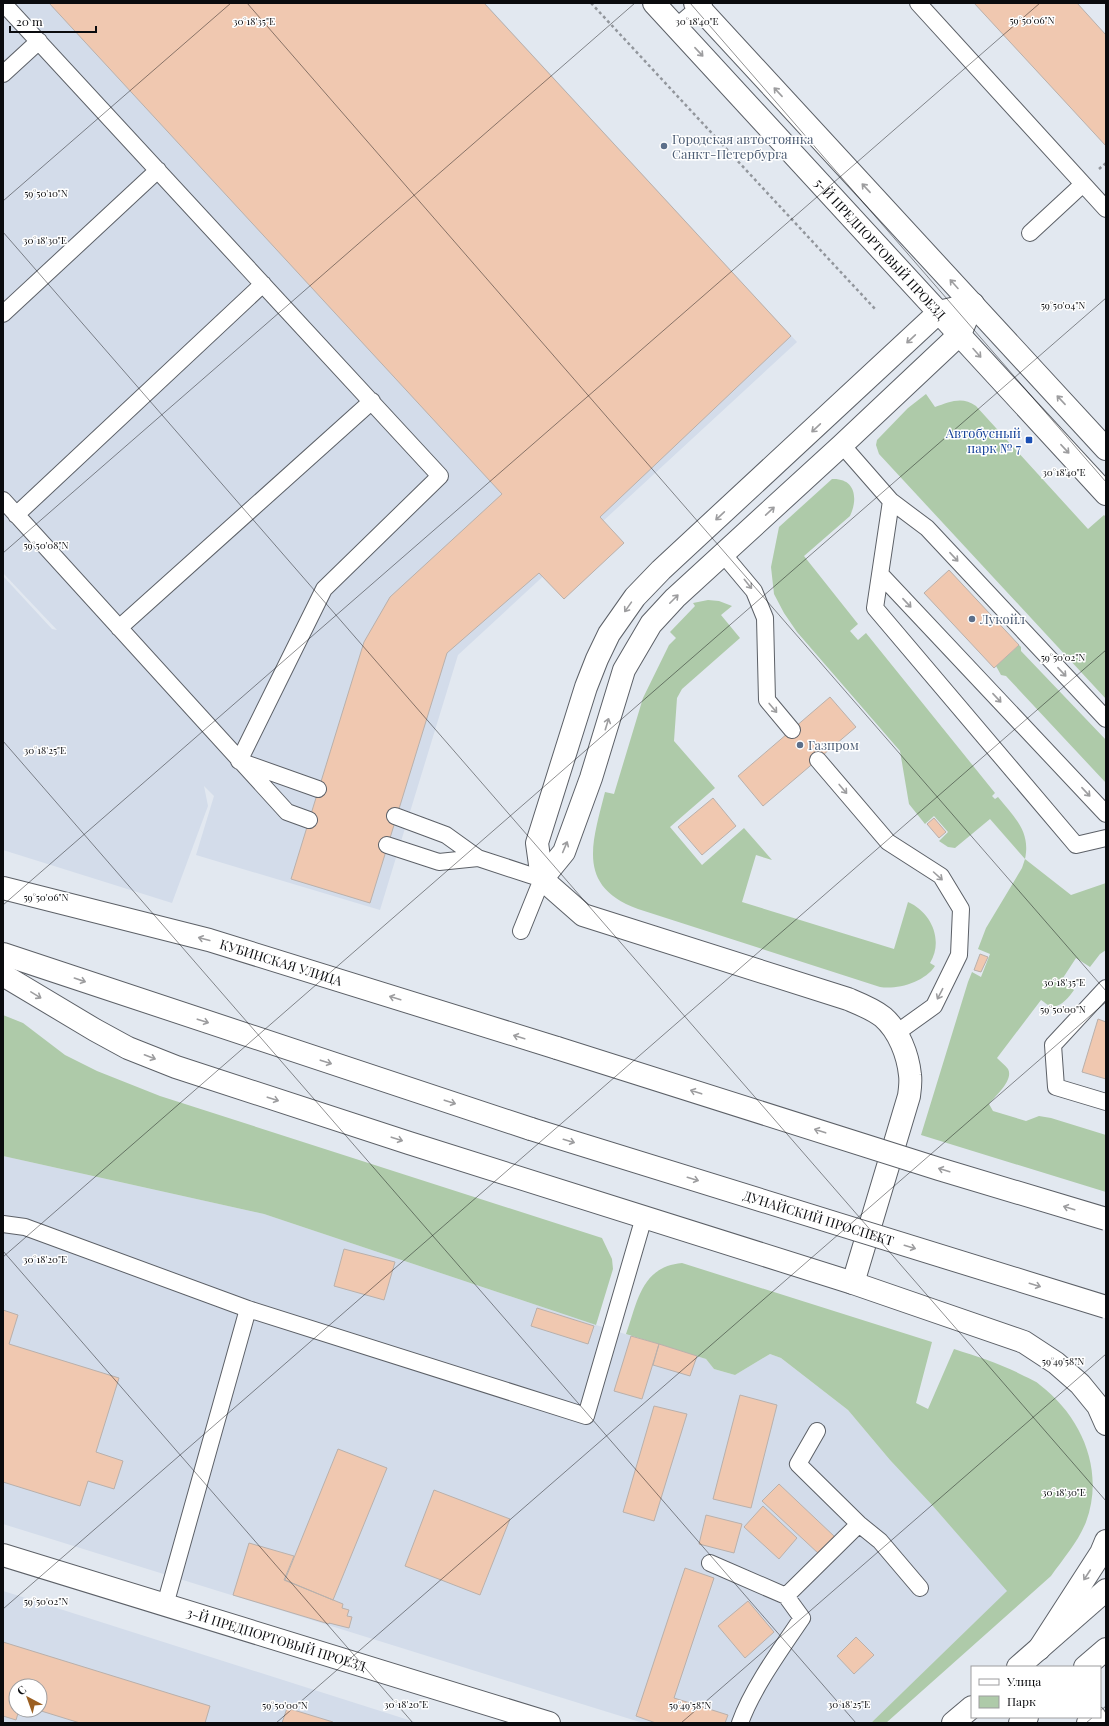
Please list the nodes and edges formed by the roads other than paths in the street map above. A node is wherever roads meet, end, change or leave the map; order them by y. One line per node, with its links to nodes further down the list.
1 (3, 3): 6 (lane)
2 (654, 3): 5 (street, 5-Й ПРЕДПОРТОВЫЙ ПРОЕЗД)
3 (918, 3): 9 (lane)
4 (699, 4): 5 (lane); 18 (street, one-way to 4)
5 (676, 27): 13 (street, 5-Й ПРЕДПОРТОВЫЙ ПРОЕЗД, one-way to 13)
6 (39, 41): 7 (lane); 8 (lane)
7 (3, 74)
8 (158, 170): 12 (lane); 14 (lane)
9 (1083, 184): 10 (lane); 11 (lane)
10 (1106, 209)
11 (1030, 233)
12 (263, 284): 16 (lane); 22 (lane)
13 (939, 312): 15 (street, 5-Й ПРЕДПОРТОВЫЙ ПРОЕЗД); 15 (street); 37 (street, one-way to 37)
14 (3, 314)
15 (960, 334): 17 (street); 19 (street, 5-Й ПРЕДПОРТОВЫЙ ПРОЕЗД, one-way to 19)
16 (372, 401): 25 (lane); 28 (lane)
17 (842, 445): 21 (lane); 23 (street, one-way to 17)
18 (1106, 449)
19 (1106, 494)
20 (3, 500): 22 (lane)
21 (891, 501): 24 (lane); 26 (lane, one-way to 26)
22 (16, 515): 25 (lane)
23 (723, 554): 27 (lane, one-way to 27); 37 (street, one-way to 23)
24 (881, 575): 31 (lane, one-way to 31); 34 (lane)
25 (118, 628): 28 (lane)
26 (1106, 719)
27 (792, 730)
28 (239, 760): 30 (lane); 33 (lane)
29 (818, 760): 43 (lane, one-way to 43)
30 (318, 789)
31 (1106, 814)
32 (395, 816): 36 (lane)
33 (309, 820)
34 (1106, 838)
35 (387, 845): 36 (lane)
36 (478, 858): 37 (lane)
37 (542, 879): 39 (lane); 43 (street)
38 (3, 888): 46 (street, КУБИНСКАЯ УЛИЦА, one-way to 38, bridge)
39 (521, 931)
40 (3, 954): 49 (street, ДУНАЙСКИЙ ПРОСПЕКТ, one-way to 49, bridge)
41 (3, 975): 45 (street, one-way to 45)
42 (1106, 988): 44 (lane)
43 (895, 1034): 48 (street)
44 (1106, 1102)
45 (644, 1217): 48 (street); 50 (lane)
46 (1106, 1219)
47 (3, 1224): 50 (lane)
48 (853, 1283): 51 (street)
49 (1106, 1307)
50 (248, 1309): 60 (lane)
51 (1106, 1424)
52 (817, 1431): 53 (lane)
53 (859, 1524): 57 (lane); 59 (lane)
54 (1106, 1541): 61 (street, one-way to 61)
55 (3, 1555): 60 (street, 3-Й ПРЕДПОРТОВЫЙ ПРОЕЗД)
56 (710, 1563): 59 (lane)
57 (920, 1588)
58 (1106, 1590): 61 (street)
59 (786, 1596): 67 (lane)
60 (165, 1605): 66 (street, 3-Й ПРЕДПОРТОВЫЙ ПРОЕЗД)
61 (1039, 1649): 63 (street)
62 (1106, 1649): 64 (street)
63 (1019, 1666)
64 (1086, 1666)
65 (971, 1708): 68 (street)
66 (549, 1723)
67 (740, 1723)
68 (953, 1723)

